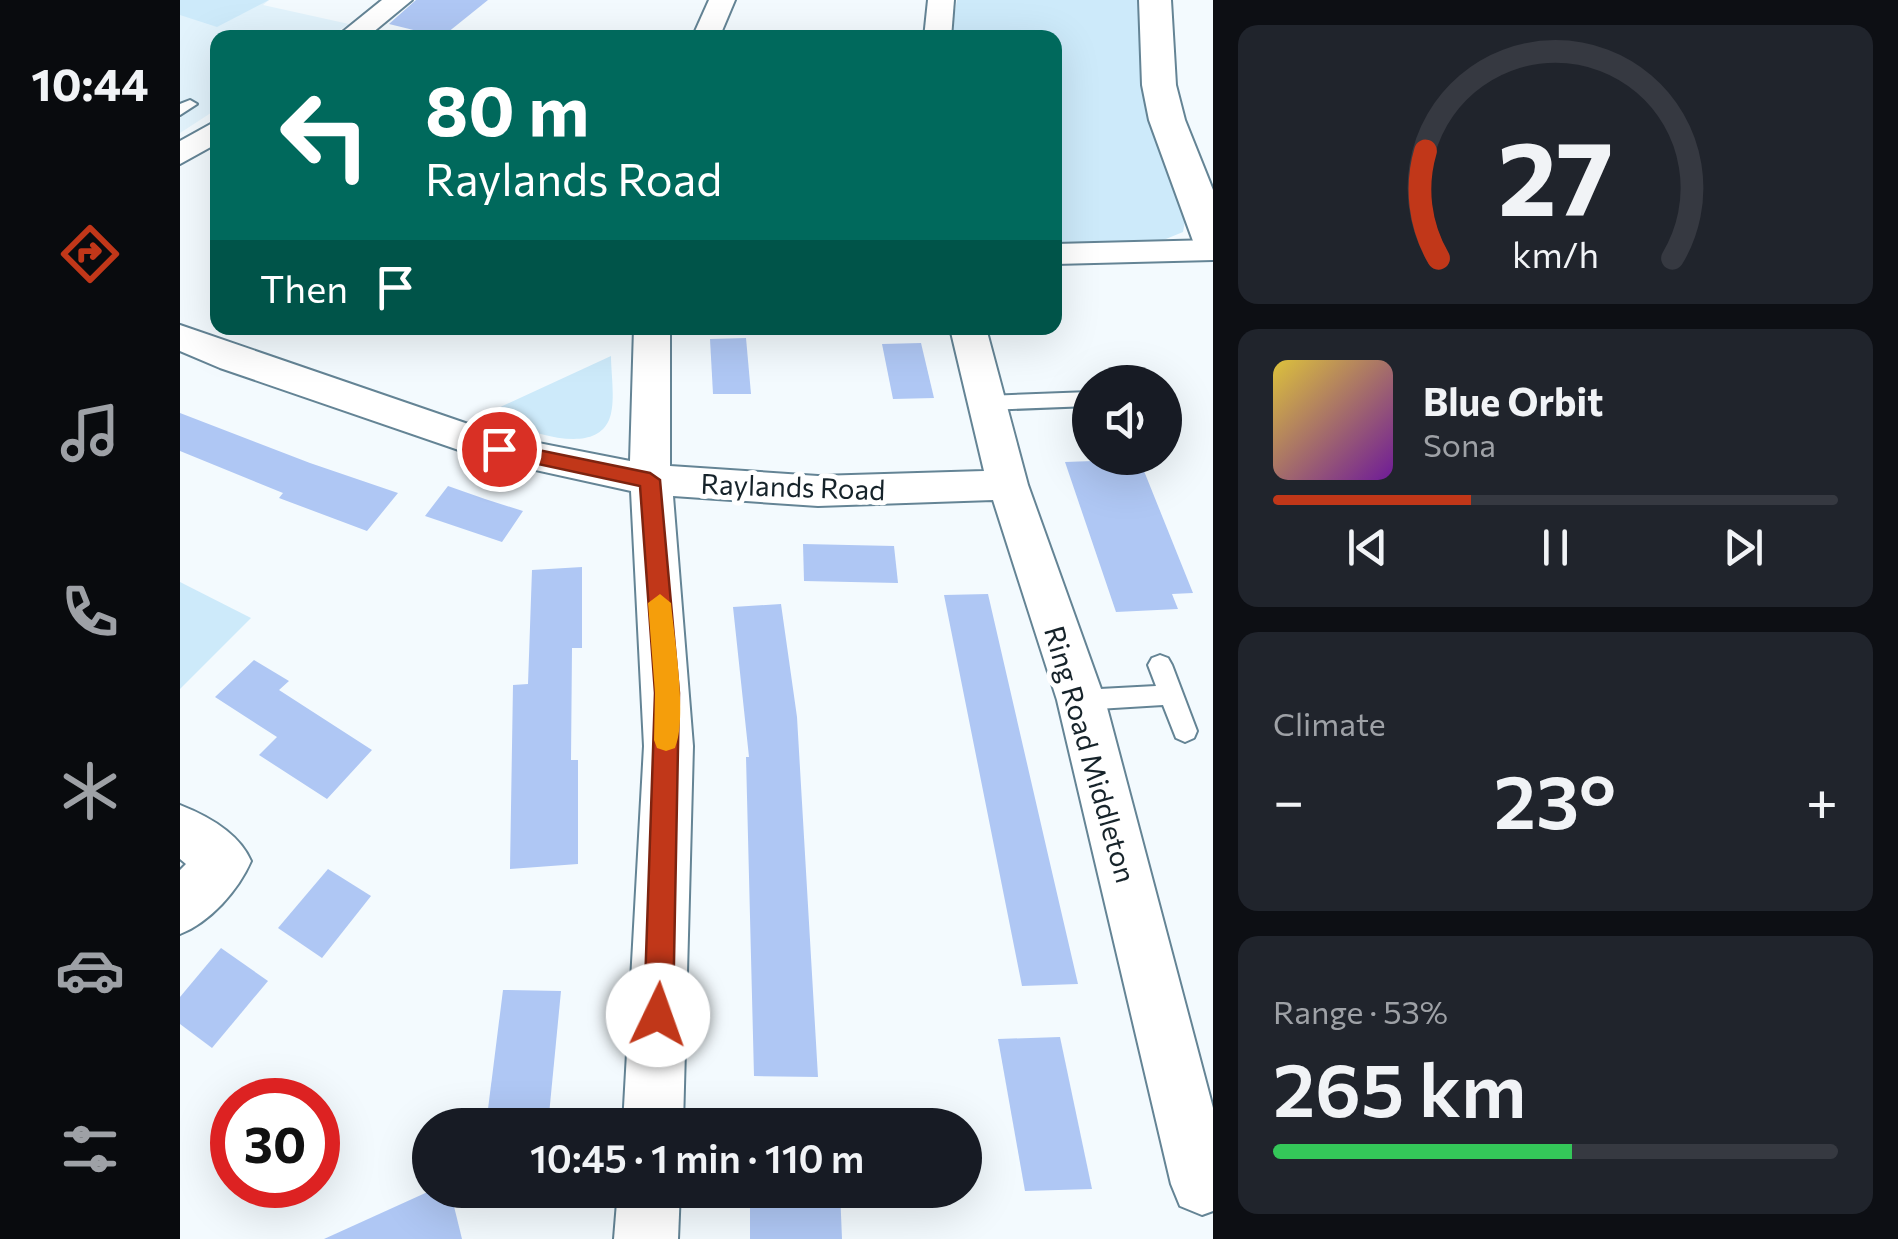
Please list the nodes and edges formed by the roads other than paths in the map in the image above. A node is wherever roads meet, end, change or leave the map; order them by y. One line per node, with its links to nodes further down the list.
1 (399, 0): 5 (street)
2 (722, 0): 6 (street)
3 (942, 0): 7 (street)
4 (1155, 0): 10 (street)
5 (359, 30)
6 (709, 30)
7 (938, 30)
8 (210, 135): 9 (street)
9 (180, 155)
10 (1213, 241)
11 (1213, 250): 12 (street)
12 (1062, 254)
13 (652, 335): 18 (street)
14 (970, 335): 17 (street, Ring Road Middleton)
15 (180, 337): 18 (street, Raylands Road)
16 (1072, 400): 17 (lane)
17 (987, 403): 19 (street, Ring Road Middleton)
18 (650, 480): 19 (street, Raylands Road); 26 (street)
19 (1008, 485): 22 (street, Ring Road Middleton)
20 (1160, 665): 21 (lane)
21 (1172, 695): 22 (lane); 23 (lane)
22 (1082, 700): 27 (street, Ring Road Middleton)
23 (1186, 731)
24 (180, 829): 25 (street)
25 (180, 908)
26 (654, 1108)
27 (1202, 1184)
28 (648, 1208): 29 (street)
29 (646, 1239)

